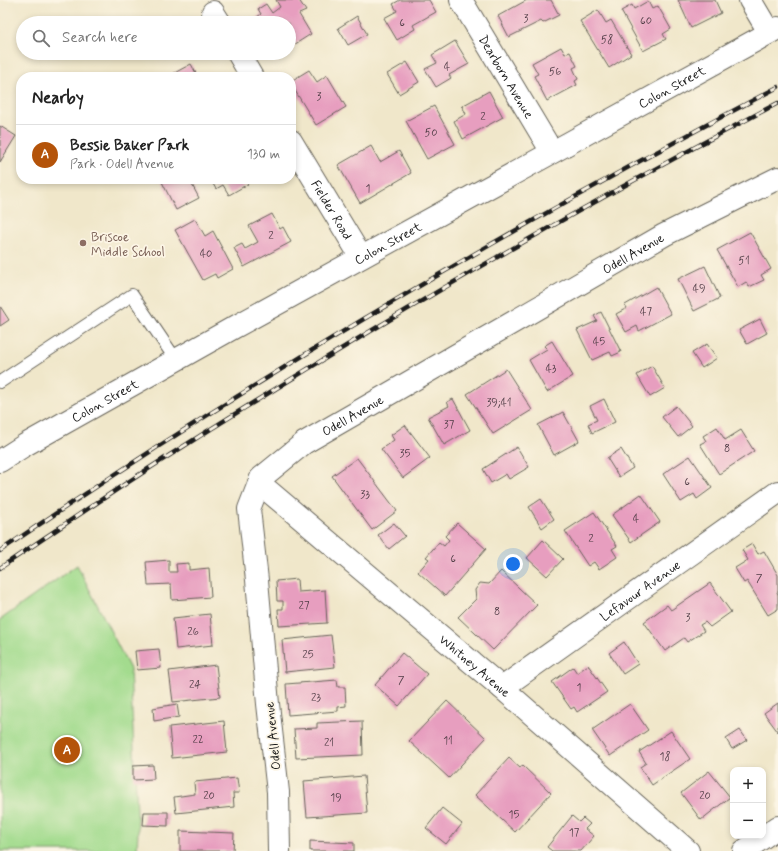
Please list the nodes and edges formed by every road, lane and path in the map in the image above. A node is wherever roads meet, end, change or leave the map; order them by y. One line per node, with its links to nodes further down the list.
1 (461, 0): 7 (street, Dearborn Avenue)
2 (750, 0): 3 (street)
3 (774, 30): 7 (street, Colon Street)
4 (242, 60): 5 (street)
5 (249, 72)
6 (296, 149): 9 (street, Fielder Road)
7 (552, 152): 9 (street, Colon Street)
8 (778, 178): 13 (street, Odell Avenue)
9 (361, 257): 10 (street, Colon Street)
10 (176, 360): 11 (lane); 12 (street, Colon Street)
11 (0, 382)
12 (0, 461)
13 (259, 483): 15 (street, Whitney Avenue); 17 (street, Odell Avenue)
14 (778, 492): 15 (street, Lefavour Avenue)
15 (502, 688): 18 (street, Whitney Avenue)
16 (778, 827): 19 (street)
17 (279, 851)
18 (688, 851)
19 (744, 851)

